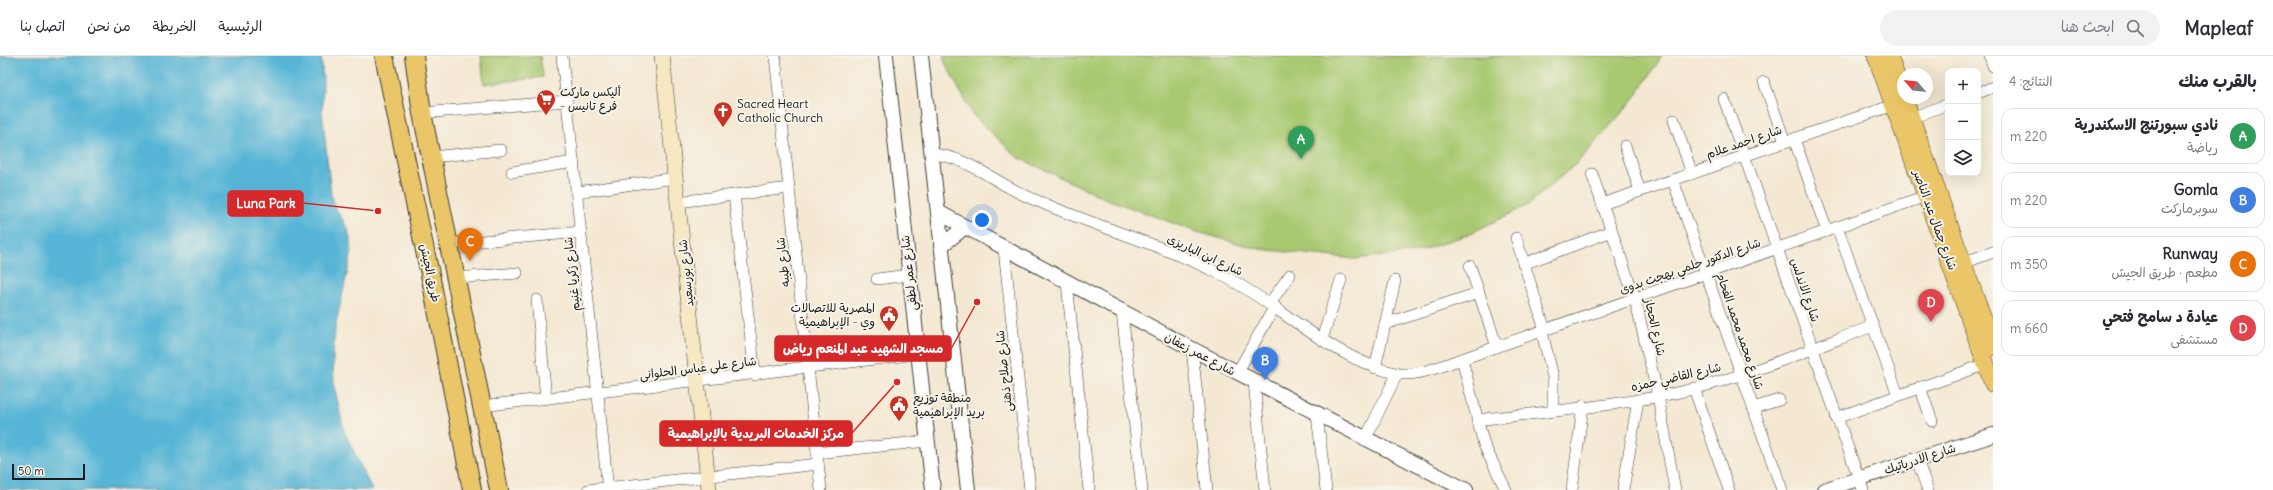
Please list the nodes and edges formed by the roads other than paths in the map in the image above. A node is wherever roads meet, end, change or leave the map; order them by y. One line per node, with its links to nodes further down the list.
1 (384, 56): 118 (highway, طريق الجيش)
2 (414, 56): 23 (highway, طريق الجيش)
3 (562, 56): 19 (street, شارع زكريا غنيم)
4 (662, 56): 36 (main road, شارع بورسعيد)
5 (775, 56): 38 (street, شارع طيبه)
6 (886, 56): 61 (street, شارع عمر لطفي)
7 (922, 56): 29 (street)
8 (1876, 56): 16 (main road, شارع جمال عبد الناصر)
9 (1889, 56): 13 (main road, شارع جمال عبد الناصر)
10 (1990, 56): 11 (street)
11 (1993, 66)
12 (1764, 82): 26 (street)
13 (1897, 87)
14 (1993, 88): 15 (street)
15 (1981, 92)
16 (1897, 94)
17 (1724, 99): 30 (street, شارع الاندلس)
18 (1897, 100): 26 (street, شارع احمد علام)
19 (567, 101): 23 (street); 32 (street, شارع زكريا غنيم)
20 (1901, 104): 42 (main road, شارع جمال عبد الناصر)
21 (1903, 104): 24 (main road, شارع جمال عبد الناصر)
22 (1945, 105): 24 (street)
23 (422, 113): 31 (highway, طريق الجيش)
24 (1911, 118): 56 (main road, شارع جمال عبد الناصر)
25 (1674, 120): 35 (street)
26 (1789, 140): 30 (street, شارع احمد علام); 47 (street)
27 (1625, 146): 39 (street)
28 (501, 150): 31 (street)
29 (932, 154): 45 (street); 71 (street, شارع ابن الباريزى)
30 (1744, 156): 35 (street, شارع احمد علام); 54 (street, شارع الاندلس)
31 (431, 157): 51 (highway, طريق الجيش)
32 (573, 162): 33 (street); 40 (street, شارع زكريا غنيم)
33 (512, 172)
34 (1592, 174): 44 (street, شارع الحجاز)
35 (1692, 174): 37 (street, شارع احمد علام)
36 (675, 178): 40 (street); 43 (main road, شارع بورسعيد)
37 (1673, 180): 39 (street, شارع احمد علام); 60 (street, شارع محمد محمد الفحام)
38 (789, 188): 41 (street); 85 (street, شارع طيبه)
39 (1640, 191): 44 (street, شارع احمد علام)
40 (577, 192): 49 (street, شارع زكريا غنيم)
41 (734, 195): 43 (street); 89 (street)
42 (1926, 196): 47 (street, شارع الدكتور حلمي بهجت بدوى); 83 (main road, شارع جمال عبد الناصر)
43 (678, 202): 90 (main road, شارع بورسعيد)
44 (1602, 204): 48 (street, شارع الحجاز)
45 (938, 212): 46 (street, شارع عمر زعفان); 52 (street)
46 (965, 227): 52 (street); 53 (street, شارع عمر زعفان)
47 (1832, 229): 54 (street, شارع الدكتور حلمي بهجت بدوى); 74 (street)
48 (1612, 231): 57 (street); 69 (street, شارع الحجاز)
49 (581, 232): 51 (street); 95 (street, شارع زكريا غنيم)
50 (1516, 238): 57 (street)
51 (449, 244): 63 (highway, طريق الجيش)
52 (942, 246): 123 (street)
53 (1004, 249): 67 (street, شارع عمر زعفان); 124 (street, شارع صلاح ذهنى)
54 (1776, 249): 60 (street, شارع الدكتور حلمي بهجت بدوى); 80 (street, شارع الاندلس)
55 (1993, 252): 56 (street)
56 (1963, 263): 78 (main road, شارع جمال عبد الناصر)
57 (1523, 264): 75 (street)
58 (1470, 266): 68 (street)
59 (517, 273): 63 (street)
60 (1707, 274): 69 (street, شارع الدكتور حلمي بهجت بدوى); 88 (street, شارع محمد محمد الفحام)
61 (909, 275): 64 (street); 81 (street, شارع عمر لطفي)
62 (1290, 275): 71 (street)
63 (456, 278): 101 (highway, طريق الجيش)
64 (877, 279)
65 (1341, 280): 76 (street)
66 (1395, 281): 73 (street)
67 (1067, 283): 72 (street, شارع عمر زعفان); 125 (street)
68 (1478, 293): 73 (street); 77 (street)
69 (1635, 299): 75 (street, شارع الدكتور حلمي بهجت بدوى); 97 (street, شارع الحجاز)
70 (537, 300): 98 (street)
71 (1272, 304): 76 (street, شارع ابن الباريزى); 86 (street)
72 (1122, 312): 79 (street, شارع عمر زعفان); 126 (street)
73 (1385, 324): 84 (street)
74 (1873, 326): 80 (street, شارع القاضي حمزه); 96 (street)
75 (1543, 331): 77 (street, شارع الدكتور حلمي بهجت بدوى); 104 (street)
76 (1322, 339): 84 (street, شارع ابن الباريزى)
77 (1497, 347): 82 (street, شارع الدكتور حلمي بهجت بدوى)
78 (1993, 347)
79 (1192, 349): 86 (street, شارع عمر زعفان); 127 (street)
80 (1812, 349): 88 (street, شارع القاضي حمزه); 106 (street, شارع الاندلس)
81 (917, 354): 85 (street, شارع على عباس الحلوانى); 111 (street, شارع عمر لطفي)
82 (1462, 359): 87 (street, شارع ابن الباريزى); 107 (street)
83 (1986, 364): 92 (main road, شارع جمال عبد الناصر); 93 (street)
84 (1375, 368): 87 (street, شارع ابن الباريزى)
85 (808, 369): 89 (street, شارع على عباس الحلوانى); 112 (street, شارع طيبه)
86 (1237, 373): 91 (street, شارع عمر زعفان)
87 (1396, 374): 110 (street)
88 (1741, 374): 94 (street, شارع القاضي حمزه); 103 (street, شارع محمد محمد الفحام)
89 (755, 375): 90 (street, شارع على عباس الحلوانى)
90 (697, 382): 95 (street, شارع على عباس الحلوانى); 115 (main road, شارع بورسعيد)
91 (1254, 382): 105 (street, شارع عمر زعفان); 128 (street)
92 (1993, 384)
93 (1920, 387): 96 (street); 108 (street)
94 (1694, 388): 97 (street, شارع القاضي حمزه); 135 (street)
95 (598, 393): 98 (street, شارع على عباس الحلوانى); 117 (street, شارع زكريا غنيم)
96 (1898, 395): 106 (street)
97 (1658, 396): 99 (street, شارع القاضي حمزه); 134 (street, شارع الحجاز)
98 (546, 399): 101 (street, شارع على عباس الحلوانى)
99 (1638, 400): 102 (street, شارع القاضي حمزه); 133 (street)
100 (1779, 400): 103 (street)
101 (482, 406): 119 (highway, طريق الجيش)
102 (1583, 406): 104 (street, شارع القاضي حمزه); 132 (street)
103 (1753, 408): 136 (street, شارع محمد محمد الفحام)
104 (1553, 410): 107 (street, شارع القاضي حمزه)
105 (1317, 415): 110 (street, شارع عمر زعفان); 129 (street)
106 (1836, 418): 116 (street, شارع الاندلس)
107 (1477, 420): 131 (street)
108 (1932, 421)
109 (1993, 435): 113 (street, شارع الادرياتيك)
110 (1365, 440): 130 (street, شارع عمر زعفان)
111 (927, 441): 112 (street); 122 (street, شارع عمر لطفي)
112 (817, 453): 114 (street, شارع طيبه)
113 (1917, 460): 116 (street, شارع الادرياتيك); 138 (street)
114 (818, 464): 115 (street); 121 (street, شارع طيبه)
115 (708, 483): 117 (street)
116 (1861, 484): 137 (street, شارع الادرياتيك)
117 (608, 489): 120 (street)
118 (472, 490)
119 (499, 490)
120 (588, 490)
121 (821, 490)
122 (932, 490)
123 (968, 490)
124 (1030, 490)
125 (1089, 490)
126 (1142, 490)
127 (1207, 490)
128 (1265, 490)
129 (1326, 490)
130 (1466, 490)
131 (1506, 490)
132 (1572, 490)
133 (1623, 490)
134 (1675, 490)
135 (1730, 490)
136 (1782, 490)
137 (1824, 490)
138 (1928, 490)

